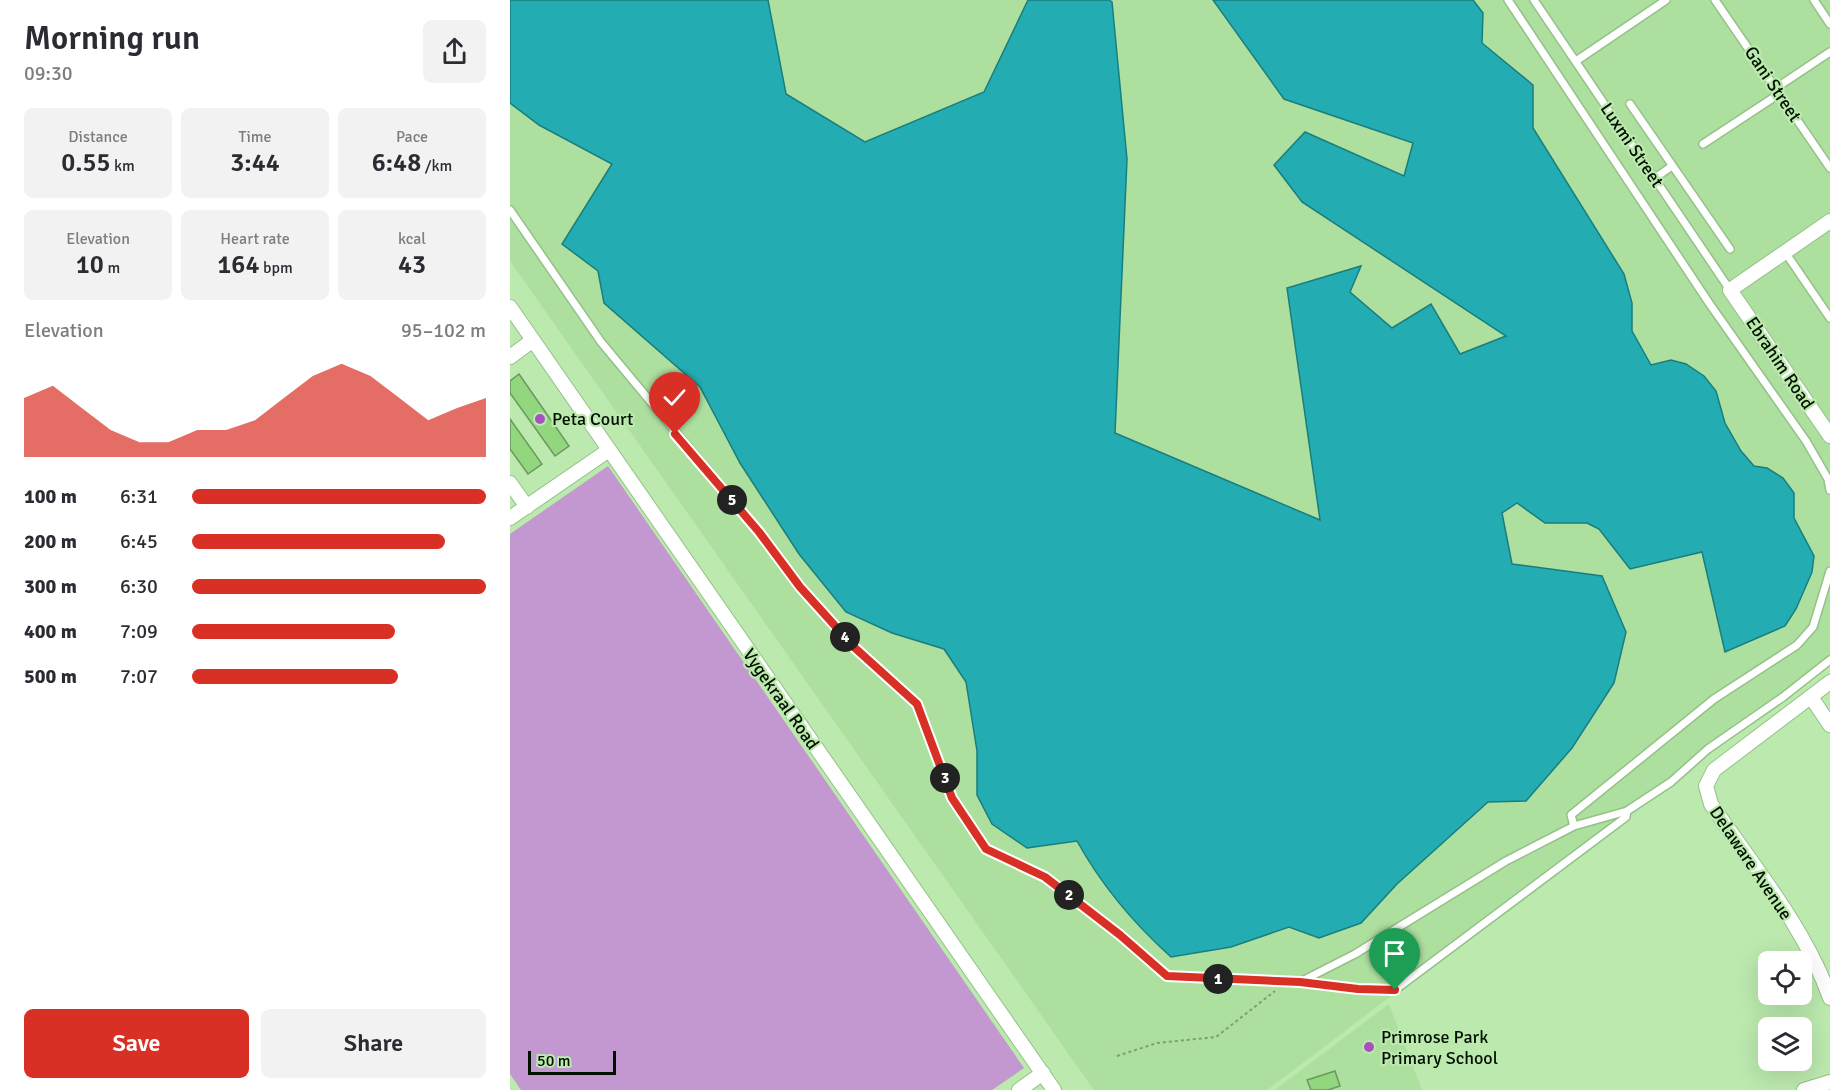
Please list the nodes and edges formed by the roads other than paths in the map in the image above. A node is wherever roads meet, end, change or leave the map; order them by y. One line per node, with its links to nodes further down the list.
1 (1508, 0): 26 (lane)
2 (1534, 0): 8 (lane, Luxmi Street)
3 (1666, 0): 8 (lane)
4 (1715, 0): 9 (lane, Gani Street)
5 (1814, 0): 6 (lane)
6 (1830, 24)
7 (1830, 52): 9 (lane)
8 (1576, 61): 14 (lane, Luxmi Street)
9 (1778, 91): 11 (lane); 13 (lane, Gani Street)
10 (1630, 104): 12 (lane)
11 (1703, 144)
12 (1672, 166): 14 (lane); 17 (lane)
13 (1830, 168)
14 (1655, 178): 19 (lane, Luxmi Street)
15 (510, 210): 38 (lane)
16 (1830, 221): 18 (street)
17 (1730, 249)
18 (1785, 252): 19 (street); 21 (lane)
19 (1731, 290): 24 (street, Ebrahim Road)
20 (510, 307): 22 (street, Vygekraal Road)
21 (1830, 318)
22 (533, 340): 23 (street); 25 (street, Vygekraal Road)
23 (510, 357)
24 (1830, 436)
25 (609, 450): 29 (street); 40 (street, Vygekraal Road)
26 (1829, 481): 28 (lane)
27 (510, 483): 29 (street)
28 (1830, 490)
29 (527, 507): 30 (street)
30 (510, 518)
31 (1830, 571): 37 (lane)
32 (1830, 660): 36 (lane)
33 (1830, 682): 34 (street)
34 (1811, 697): 35 (street); 39 (street, Delaware Avenue)
35 (1830, 725)
36 (1627, 811): 37 (lane); 38 (lane)
37 (1574, 826): 38 (lane)
38 (1300, 982)
39 (1830, 999)
40 (1043, 1073): 42 (street); 43 (street, Vygekraal Road)
41 (1830, 1082): 44 (street)
42 (1019, 1090)
43 (1054, 1090)
44 (1804, 1090)

